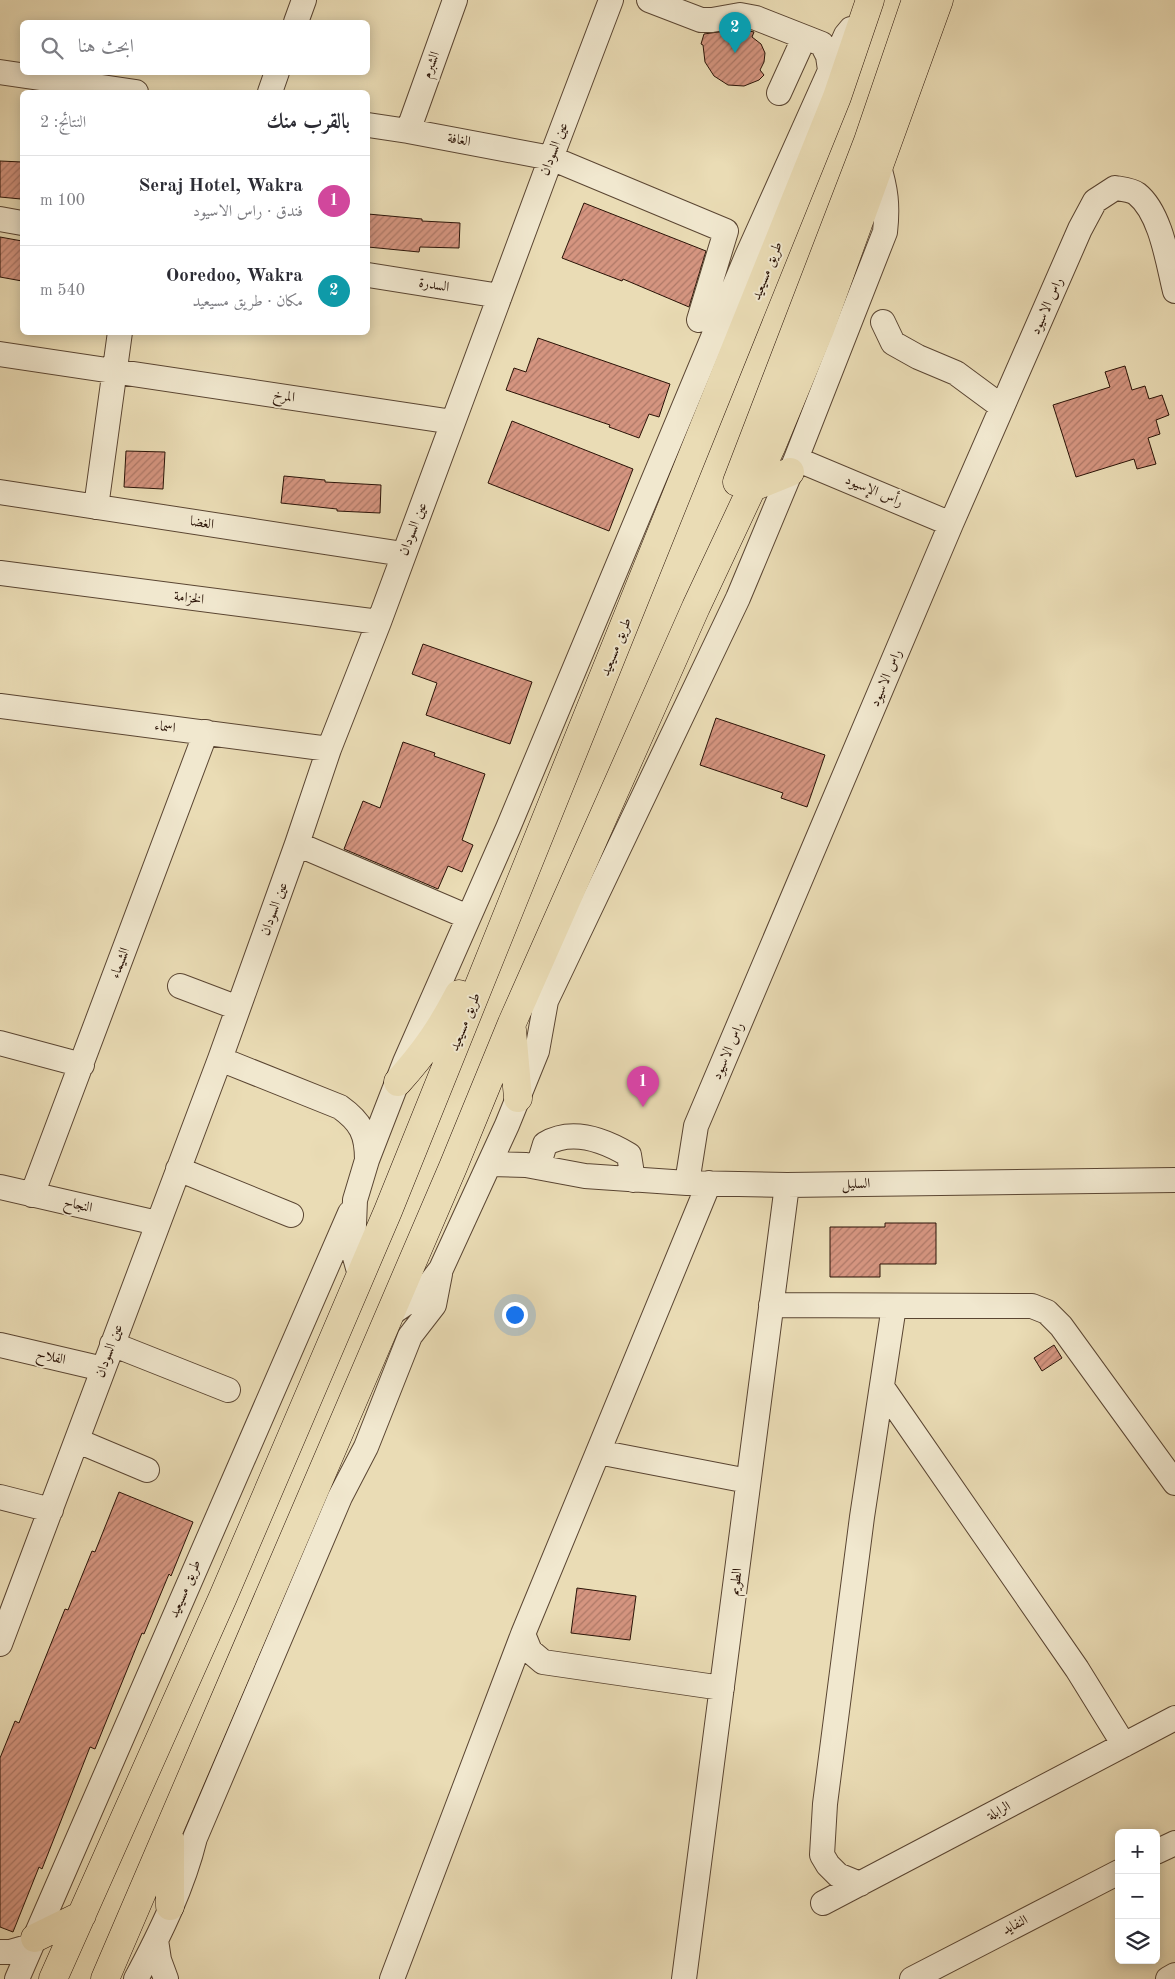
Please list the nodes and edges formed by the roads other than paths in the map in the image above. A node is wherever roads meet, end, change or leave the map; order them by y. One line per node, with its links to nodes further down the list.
1 (304, 0): 9 (street)
2 (455, 0): 22 (street, الشبرم)
3 (611, 0): 23 (street, عين السودان)
4 (650, 0): 11 (street)
5 (916, 0): 44 (highway)
6 (939, 0): 20 (highway)
7 (959, 0): 20 (highway)
8 (867, 8): 10 (street, طريق مسيعيد); 50 (highway, طريق مسيعيد)
9 (297, 20)
10 (846, 35): 11 (street); 12 (street, طريق مسيعيد)
11 (813, 41): 12 (street); 19 (street)
12 (830, 70): 51 (street, طريق مسيعيد)
13 (0, 72): 15 (street)
14 (20, 75): 17 (street)
15 (20, 75)
16 (276, 75): 18 (street)
17 (122, 90)
18 (271, 90)
19 (779, 93)
20 (901, 104): 24 (highway)
21 (370, 125): 22 (street, الغافة)
22 (408, 130): 23 (street, الغافة)
23 (551, 158): 29 (street, عين السودان); 30 (street, الغافة)
24 (878, 164): 37 (street); 38 (highway)
25 (0, 219): 26 (street)
26 (20, 223)
27 (370, 275): 29 (street, السدرة)
28 (1175, 291): 35 (street, راس الاسيود)
29 (500, 296): 36 (street, عين السودان)
30 (699, 320)
31 (883, 322): 35 (street)
32 (120, 335): 34 (street)
33 (0, 354): 34 (street, المرخ)
34 (115, 371): 36 (street, المرخ); 40 (street)
35 (1002, 408): 41 (street, راس الاسيود)
36 (453, 422): 42 (street, عين السودان)
37 (793, 466): 38 (highway); 41 (street, رأس الإسيود); 59 (street)
38 (753, 486): 44 (highway)
39 (0, 492): 40 (street, الغضا)
40 (96, 507): 42 (street, الغضا)
41 (952, 524): 68 (street, راس الاسيود)
42 (403, 554): 45 (street, عين السودان)
43 (0, 573): 45 (street, الخزامة)
44 (696, 607): 54 (highway)
45 (378, 622): 48 (street, عين السودان)
46 (0, 706): 47 (street, اسماء)
47 (206, 732): 48 (street, اسماء); 57 (street, الشيماء)
48 (329, 749): 49 (street, عين السودان)
49 (297, 844): 51 (street); 53 (street, عين السودان)
50 (529, 863): 58 (highway); 76 (highway, طريق مسيعيد)
51 (468, 917): 58 (street, طريق مسيعيد)
52 (181, 983): 53 (street)
53 (239, 1005): 56 (street, عين السودان)
54 (512, 1023): 59 (highway); 79 (highway)
55 (0, 1043): 57 (street)
56 (220, 1059): 60 (street); 65 (street, عين السودان)
57 (82, 1065): 71 (street, الشيماء)
58 (394, 1092): 60 (street); 62 (street, طريق مسيعيد)
59 (518, 1098): 61 (street)
60 (340, 1107): 62 (street)
61 (507, 1125): 63 (street); 64 (street)
62 (367, 1160): 72 (street, طريق مسيعيد)
63 (490, 1164): 64 (street, السليل); 75 (street)
64 (538, 1167): 66 (street, السليل); 66 (street)
65 (178, 1168): 73 (street); 74 (street, عين السودان)
66 (633, 1180): 68 (street, السليل)
67 (1175, 1180): 69 (street, السليل)
68 (698, 1183): 69 (street, السليل); 86 (street, راس الاسيود)
69 (787, 1185): 77 (street, الطويم)
70 (0, 1187): 71 (street, النجاح)
71 (32, 1195): 74 (street, النجاح)
72 (355, 1200): 76 (street, طريق مسيعيد); 106 (street, طريق مسيعيد)
73 (290, 1215)
74 (157, 1223): 80 (street, عين السودان)
75 (441, 1269): 79 (street); 103 (street)
76 (360, 1276): 104 (highway, طريق مسيعيد)
77 (771, 1305): 78 (street); 88 (street, الطويم)
78 (894, 1306): 83 (street); 89 (street)
79 (389, 1315): 97 (highway)
80 (112, 1344): 82 (street, عين السودان); 84 (street)
81 (0, 1345): 82 (street, الفلاح)
82 (103, 1369): 85 (street, عين السودان)
83 (882, 1387): 96 (street); 101 (street)
84 (228, 1390)
85 (78, 1441): 87 (street); 91 (street, عين السودان)
86 (598, 1452): 88 (street); 92 (street, راس الاسيود)
87 (147, 1470)
88 (748, 1482): 94 (street, الطويم)
89 (1175, 1483)
90 (0, 1498): 91 (street)
91 (51, 1510): 93 (street, عين السودان)
92 (523, 1634): 94 (street); 116 (street, راس الاسيود)
93 (0, 1644)
94 (722, 1688): 117 (street, الطويم)
95 (1175, 1718): 96 (street, الرابلة)
96 (1124, 1745): 101 (street, الرابلة)
97 (171, 1824): 103 (highway); 113 (highway)
98 (1175, 1843): 99 (street)
99 (1160, 1850)
100 (1115, 1874): 118 (street, النفايد)
101 (860, 1884): 102 (street, الرابلة)
102 (823, 1903)
103 (170, 1906): 105 (street)
104 (82, 1915): 106 (highway); 112 (highway, طريق مسيعيد)
105 (156, 1940): 114 (street); 115 (street)
106 (33, 1942): 107 (street); 111 (street, طريق مسيعيد)
107 (0, 1952)
108 (0, 1963): 110 (street)
109 (1175, 1975): 119 (street)
110 (8, 1979)
111 (17, 1979)
112 (53, 1979)
113 (106, 1979)
114 (136, 1979)
115 (166, 1979)
116 (392, 1979)
117 (684, 1979)
118 (912, 1979)
119 (1168, 1979)

